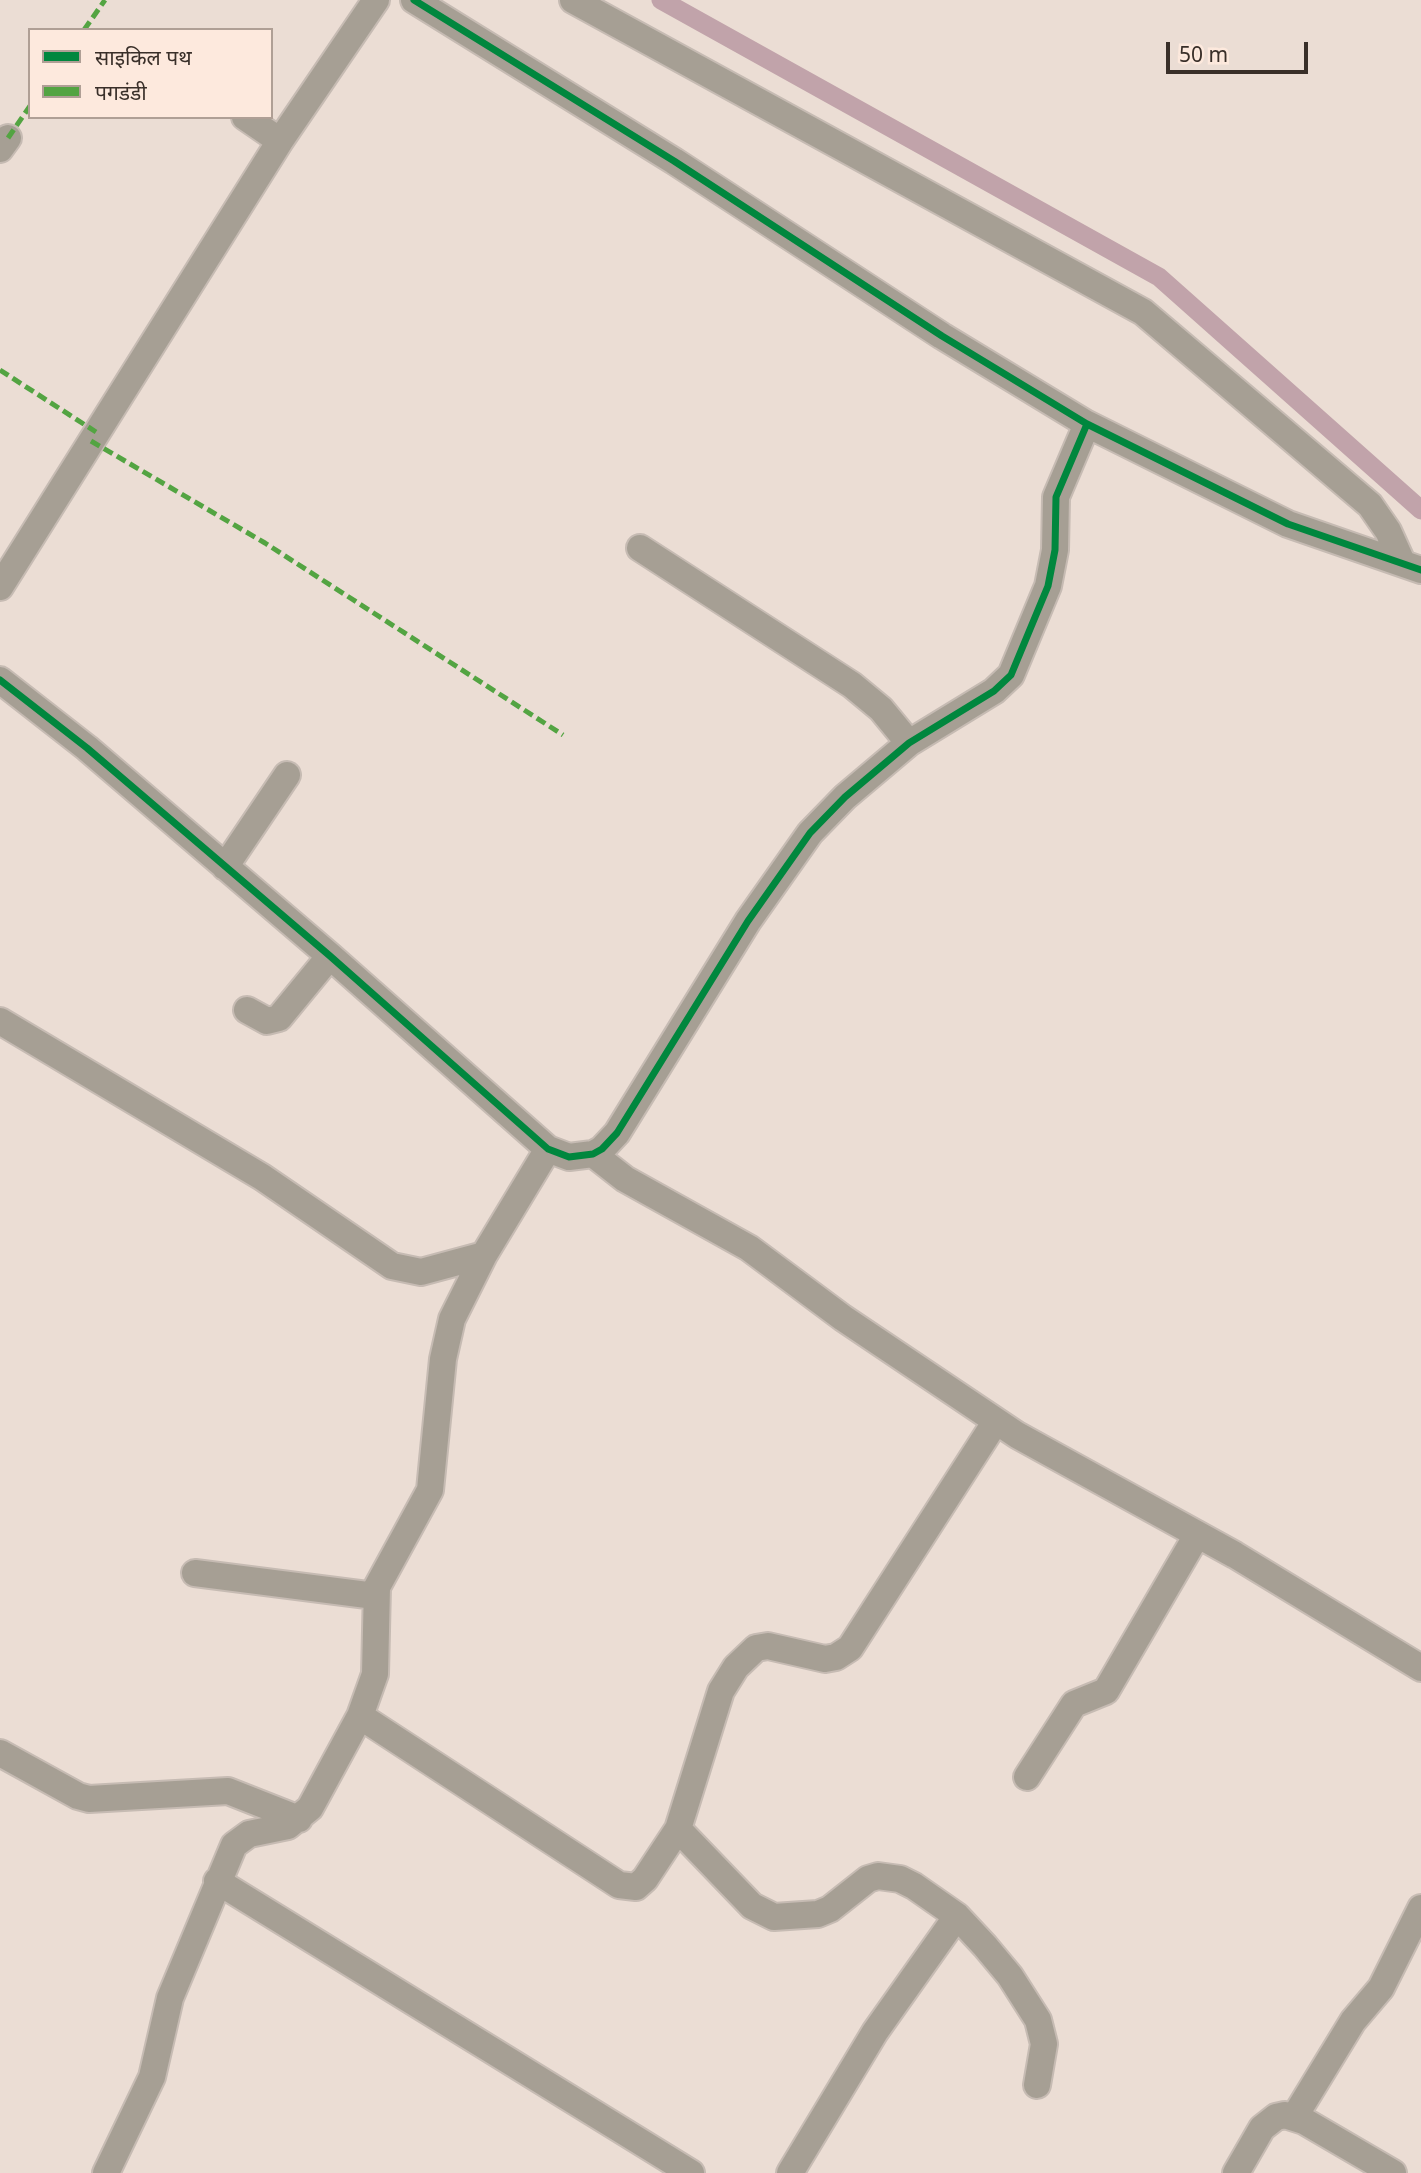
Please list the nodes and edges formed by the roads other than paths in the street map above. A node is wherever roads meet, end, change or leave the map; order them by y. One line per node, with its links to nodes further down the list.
1 (376, 0): 5 (street)
2 (414, 0): 6 (street)
3 (573, 0): 8 (street)
4 (248, 119): 5 (street)
5 (280, 141): 9 (street)
6 (1087, 424): 8 (street); 11 (street)
7 (640, 548): 11 (street)
8 (1412, 566)
9 (0, 587)
10 (0, 680): 13 (street)
11 (909, 743): 18 (street)
12 (287, 775): 13 (street)
13 (225, 867): 14 (street)
14 (330, 956): 15 (street); 17 (street)
15 (247, 1010)
16 (0, 1021): 19 (street)
17 (548, 1149): 18 (street); 19 (street)
18 (593, 1154): 20 (street)
19 (484, 1255): 23 (street)
20 (996, 1421): 21 (street); 29 (street)
21 (1198, 1535): 24 (street); 27 (street)
22 (195, 1573): 23 (street)
23 (375, 1596): 25 (street)
24 (1421, 1668)
25 (360, 1716): 28 (street); 29 (street)
26 (0, 1753): 28 (street)
27 (1027, 1776)
28 (299, 1819): 30 (street)
29 (678, 1829): 32 (street)
30 (217, 1881): 35 (street); 36 (street)
31 (1421, 1908): 34 (street)
32 (957, 1916): 33 (street); 37 (street)
33 (1037, 2085)
34 (1295, 2116): 38 (street); 39 (street)
35 (106, 2173)
36 (691, 2173)
37 (790, 2173)
38 (1236, 2173)
39 (1393, 2173)

